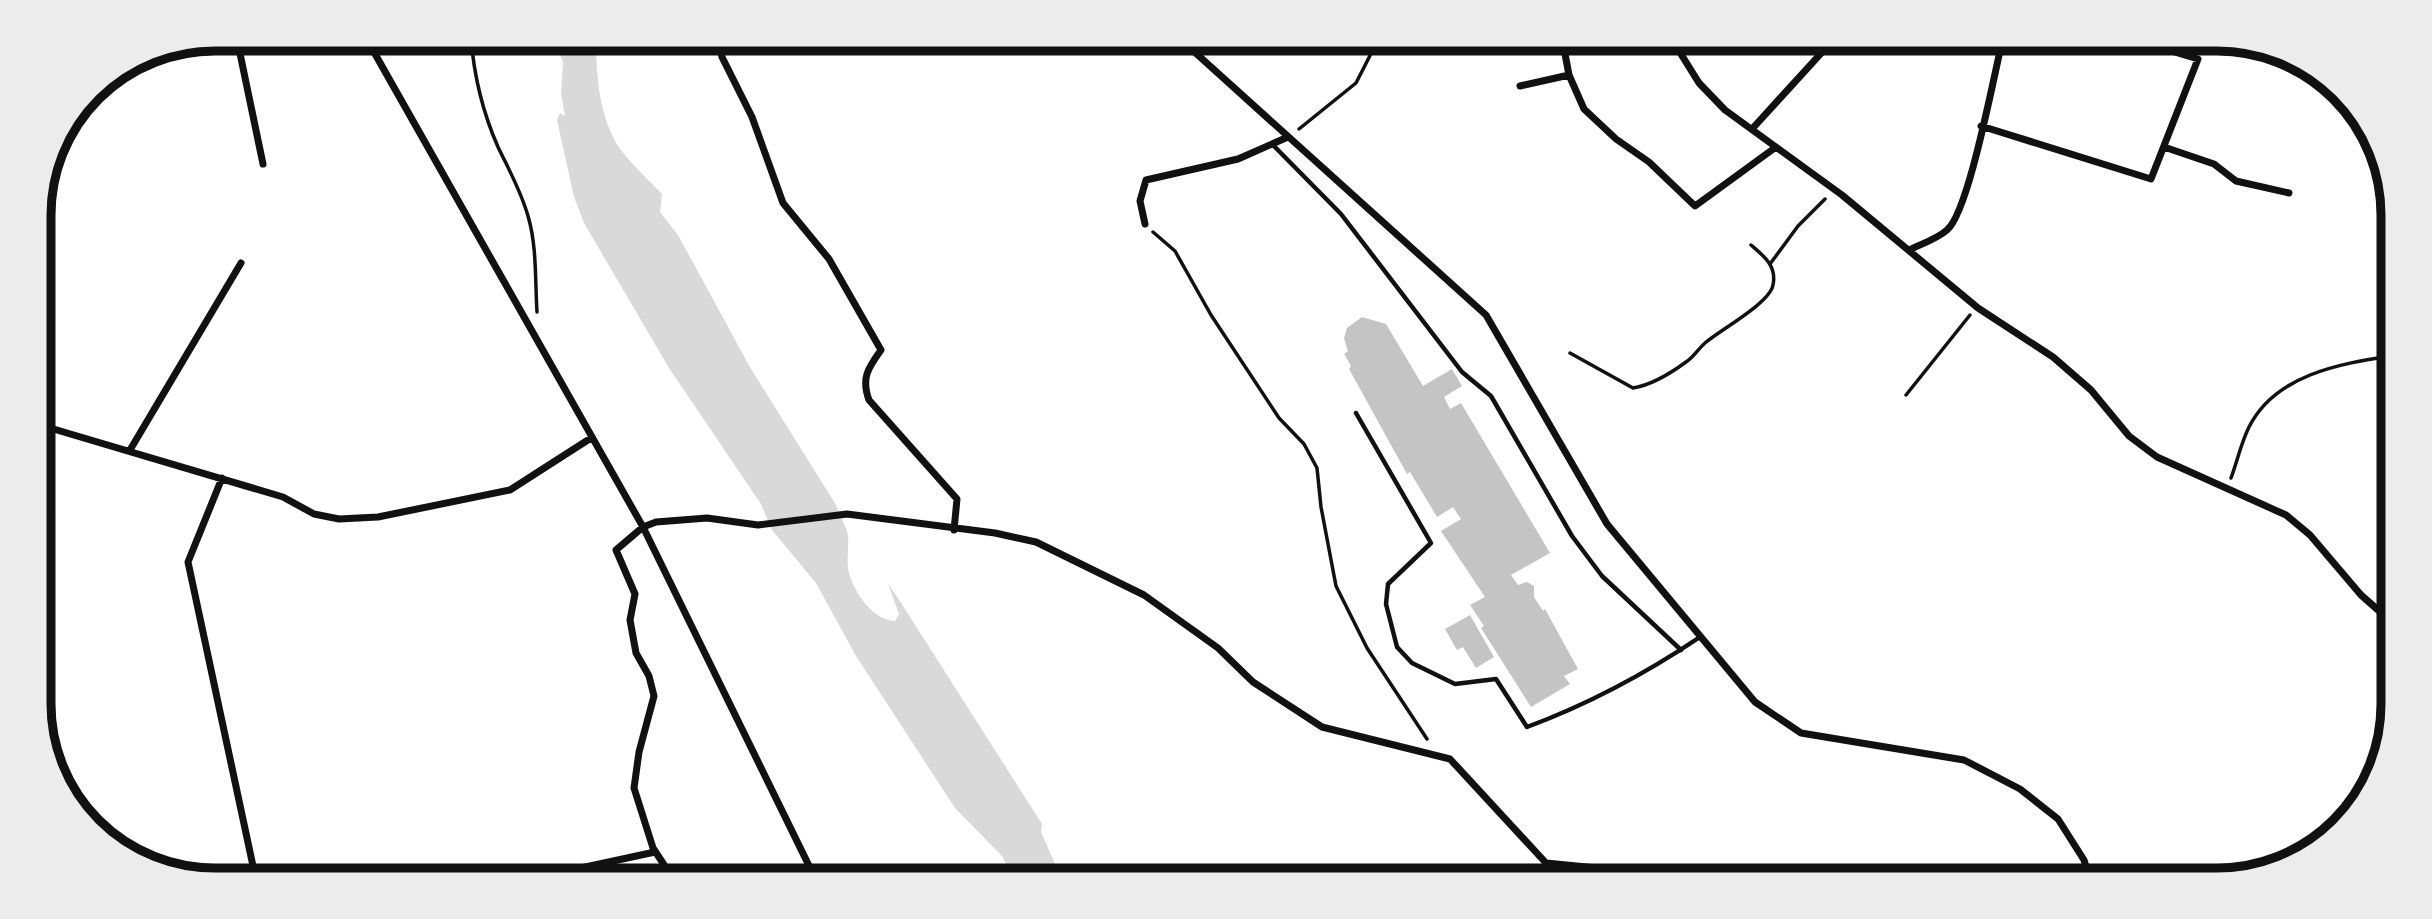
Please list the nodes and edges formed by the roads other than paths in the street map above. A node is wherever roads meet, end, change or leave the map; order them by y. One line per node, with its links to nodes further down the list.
1 (240, 51): 18 (street)
2 (373, 51): 25 (street)
3 (721, 51): 29 (street)
4 (1193, 51): 14 (street)
5 (1564, 51): 10 (street)
6 (1679, 51): 13 (street)
7 (1823, 51): 13 (street)
8 (2000, 51): 12 (street)
9 (2171, 51): 17 (street)
10 (1569, 75): 11 (street); 16 (street)
11 (1520, 86)
12 (1981, 126): 17 (street); 21 (street)
13 (1752, 130): 16 (street)
14 (1289, 137): 15 (street); 31 (street)
15 (1272, 144): 20 (street); 32 (lane)
16 (1776, 147): 21 (street)
17 (2164, 147): 19 (street)
18 (263, 164)
19 (2289, 193)
20 (1145, 225)
21 (1909, 250): 30 (street)
22 (241, 262): 26 (street)
23 (1356, 413): 32 (lane)
24 (51, 428): 26 (street)
25 (591, 438): 27 (street); 28 (street)
26 (130, 450): 27 (street)
27 (222, 478): 34 (street)
28 (643, 527): 29 (street); 33 (street); 37 (street)
29 (954, 530): 38 (street)
30 (2381, 613)
31 (1700, 636): 32 (lane); 39 (street)
32 (1681, 650)
33 (655, 852): 35 (street); 36 (street)
34 (253, 868)
35 (580, 868)
36 (666, 868)
37 (810, 868)
38 (1597, 868)
39 (2086, 868)

